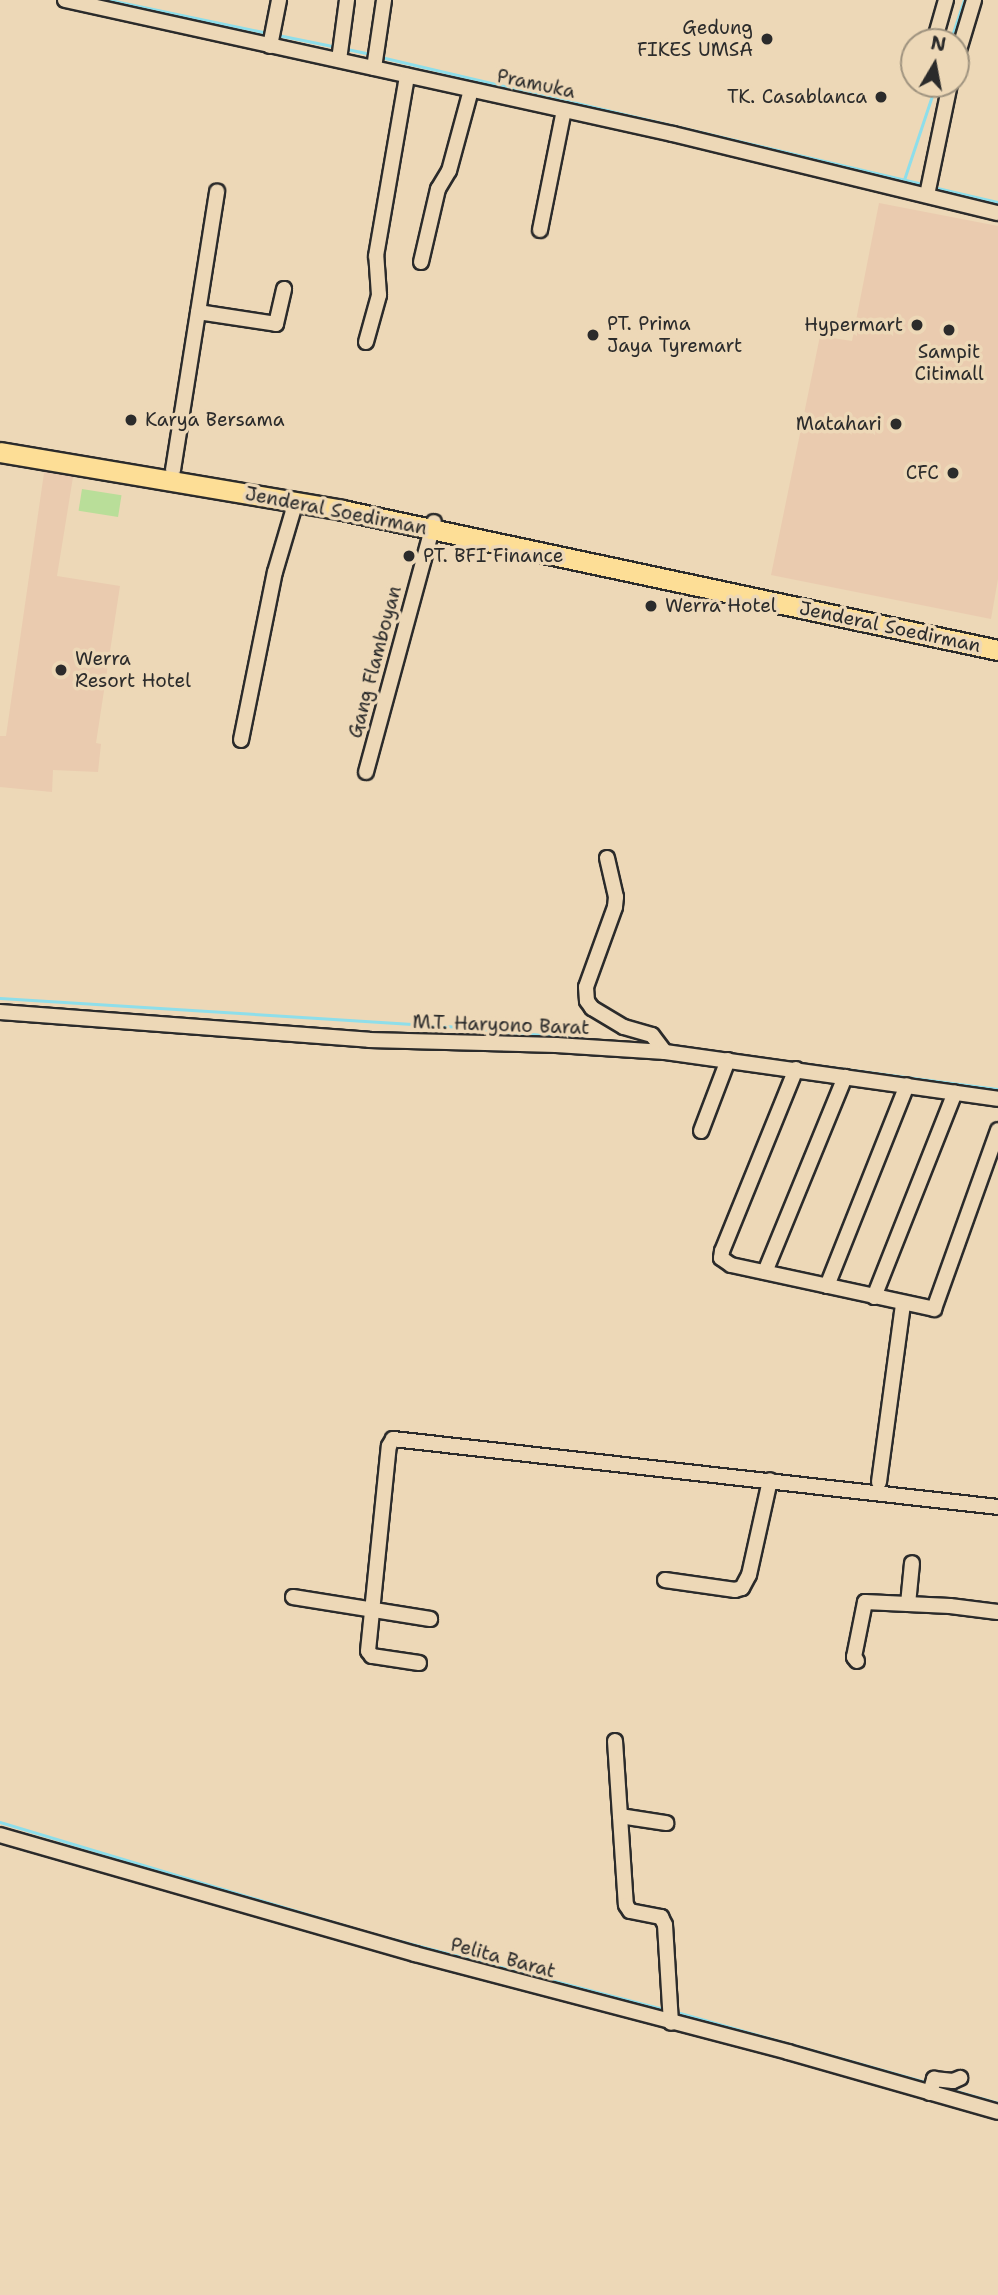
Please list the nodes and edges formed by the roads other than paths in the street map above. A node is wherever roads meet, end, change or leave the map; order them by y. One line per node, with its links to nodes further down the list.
1 (65, 0): 9 (street, Pramuka)
2 (279, 0): 9 (street)
3 (347, 0): 10 (street)
4 (384, 0): 11 (street)
5 (946, 0): 7 (street)
6 (974, 0): 8 (street)
7 (938, 28)
8 (966, 28)
9 (272, 38): 10 (street, Pramuka)
10 (340, 52): 11 (street, Pramuka)
11 (376, 59): 12 (street, Pramuka)
12 (407, 76): 13 (street, Pramuka); 23 (street)
13 (471, 90): 15 (street, Pramuka); 20 (street)
14 (947, 98): 16 (street)
15 (564, 110): 16 (street, Pramuka); 19 (street)
16 (929, 188): 18 (street, Pramuka)
17 (217, 191): 22 (street)
18 (998, 213)
19 (540, 230)
20 (421, 262)
21 (284, 289): 22 (street)
22 (198, 312): 26 (street)
23 (366, 342)
24 (0, 442): 26 (highway, Jenderal Soedirman)
25 (0, 452): 27 (highway, Jenderal Soedirman)
26 (173, 470): 28 (highway, Jenderal Soedirman)
27 (296, 501): 28 (highway, Jenderal Soedirman); 32 (street)
28 (433, 525): 29 (highway, Jenderal Soedirman); 33 (street, Gang Flamboyan)
29 (801, 604): 30 (highway, Jenderal Soedirman); 31 (highway, Jenderal Soedirman)
30 (998, 639)
31 (998, 650)
32 (241, 740)
33 (366, 772)
34 (607, 858): 36 (street)
35 (0, 1012): 36 (street, M.T. Haryono Barat)
36 (665, 1052): 37 (street, M.T. Haryono Barat)
37 (728, 1060): 38 (street, M.T. Haryono Barat); 44 (street)
38 (796, 1069): 39 (street, M.T. Haryono Barat); 45 (street)
39 (845, 1077): 40 (street, M.T. Haryono Barat); 45 (street)
40 (906, 1085): 41 (street, M.T. Haryono Barat); 46 (street)
41 (955, 1092): 42 (street, M.T. Haryono Barat); 47 (street)
42 (998, 1099)
43 (998, 1130): 48 (street)
44 (701, 1131)
45 (765, 1272): 46 (street)
46 (827, 1286): 47 (street)
47 (874, 1297): 48 (street)
48 (903, 1304): 50 (street)
49 (770, 1480): 51 (street); 53 (street); 56 (street)
50 (879, 1482)
51 (998, 1507)
52 (912, 1563): 55 (street)
53 (664, 1580)
54 (293, 1597): 56 (street)
55 (908, 1604): 57 (street); 59 (street)
56 (374, 1609): 58 (street); 60 (street)
57 (998, 1612)
58 (430, 1619)
59 (857, 1661)
60 (419, 1663)
61 (615, 1741): 62 (street)
62 (620, 1816): 63 (street); 65 (street)
63 (666, 1824)
64 (0, 1835): 65 (street, Pelita Barat)
65 (671, 2023): 67 (street, Pelita Barat)
66 (960, 2078): 67 (street)
67 (930, 2093): 68 (street, Pelita Barat)
68 (998, 2112)

